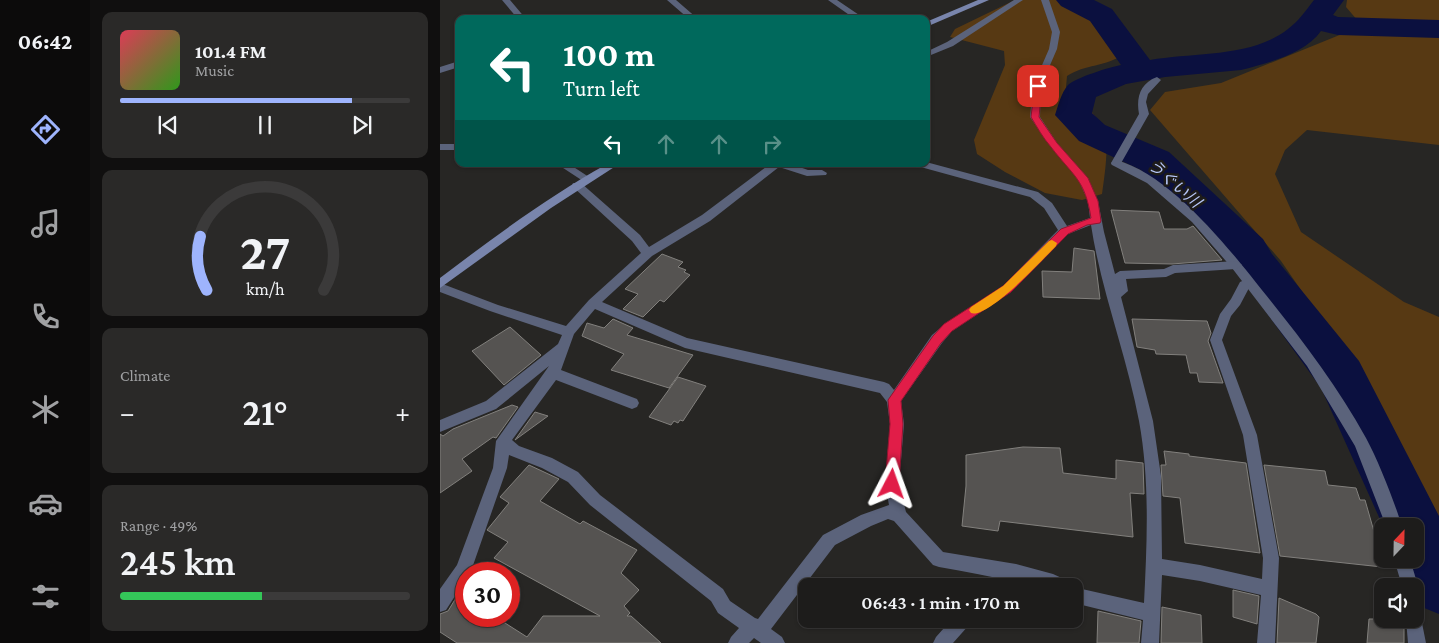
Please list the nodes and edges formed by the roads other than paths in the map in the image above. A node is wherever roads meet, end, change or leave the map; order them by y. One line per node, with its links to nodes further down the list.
1 (506, 0): 7 (street)
2 (671, 0): 8 (street)
3 (832, 0): 9 (street)
4 (985, 0): 10 (street)
5 (1019, 0): 11 (street)
6 (1045, 0): 22 (street)
7 (519, 15)
8 (689, 15)
9 (855, 15)
10 (930, 23)
11 (930, 53)
12 (455, 65): 13 (street)
13 (440, 70)
14 (1157, 80): 25 (street)
15 (930, 166): 23 (street)
16 (565, 167): 21 (street)
17 (609, 167): 21 (street)
18 (772, 167): 24 (street)
19 (790, 167): 20 (street)
20 (822, 174)
21 (582, 182): 24 (street); 27 (street)
22 (1096, 221): 23 (street); 28 (street)
23 (1064, 231): 33 (street)
24 (648, 253): 29 (street)
25 (1236, 265): 26 (street); 28 (street)
26 (1249, 282): 38 (street); 41 (street)
27 (440, 286): 30 (street)
28 (1114, 295): 39 (street)
29 (593, 303): 30 (street); 33 (street)
30 (569, 332): 31 (street)
31 (564, 346): 32 (street); 35 (street)
32 (553, 374): 34 (street); 36 (street)
33 (894, 400): 37 (street)
34 (632, 403)
35 (440, 426)
36 (503, 441): 43 (street); 45 (street)
37 (899, 516): 40 (street); 45 (street)
38 (1392, 518)
39 (1154, 566): 41 (street); 44 (street)
40 (1039, 578)
41 (1268, 589): 52 (street)
42 (1083, 598): 44 (street)
43 (440, 604)
44 (1151, 613): 51 (street)
45 (756, 628): 48 (street); 49 (street)
46 (956, 628): 50 (street)
47 (1415, 628): 53 (street)
48 (737, 643)
49 (776, 643)
50 (942, 643)
51 (1150, 643)
52 (1266, 643)
53 (1417, 643)

